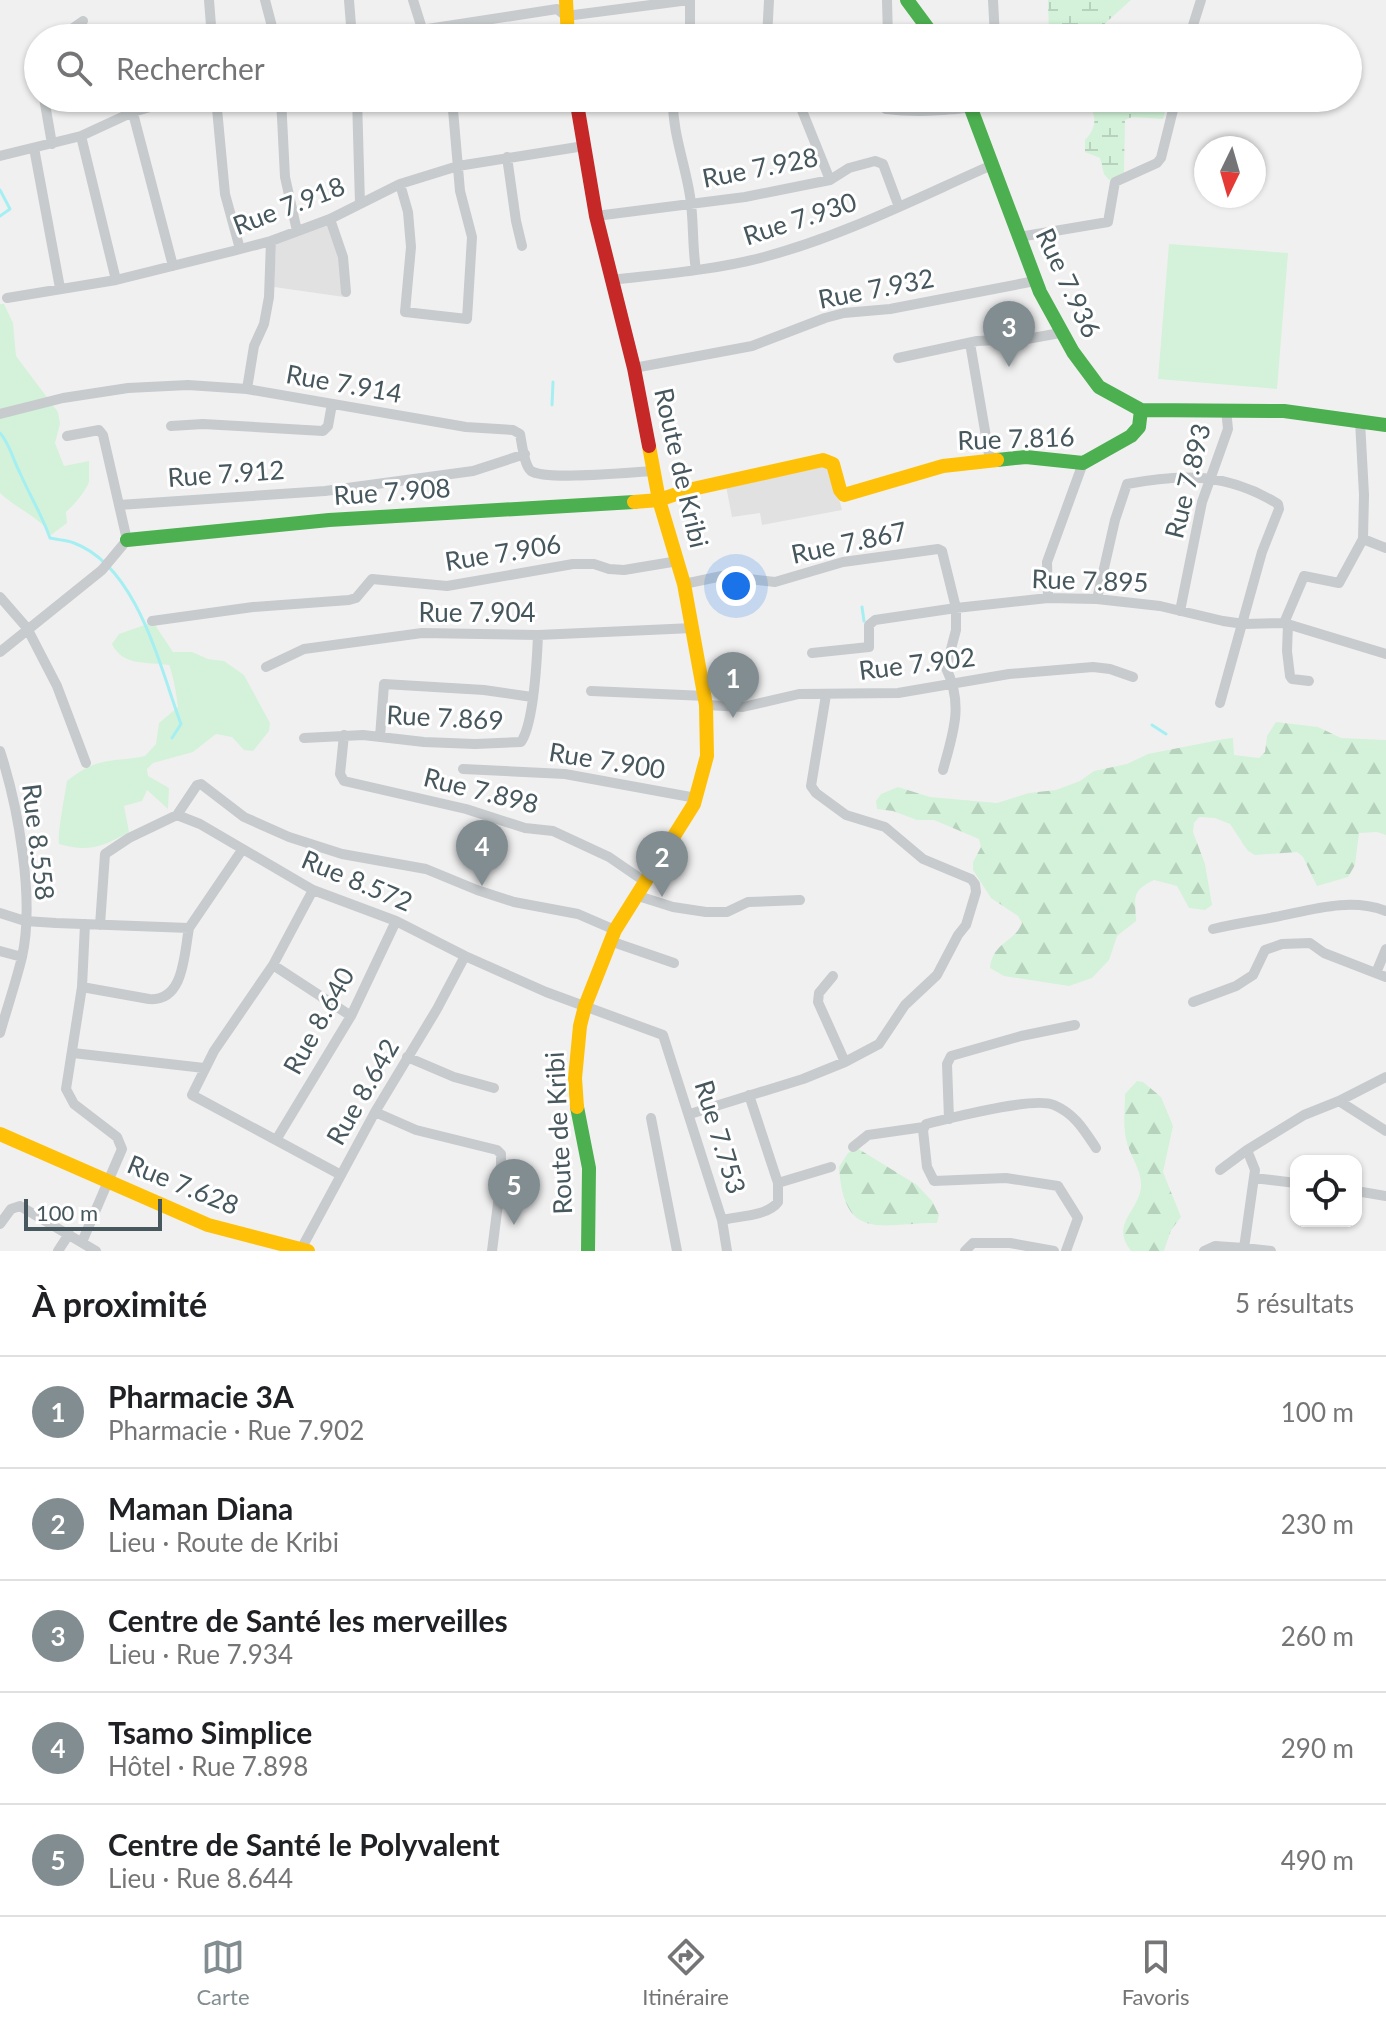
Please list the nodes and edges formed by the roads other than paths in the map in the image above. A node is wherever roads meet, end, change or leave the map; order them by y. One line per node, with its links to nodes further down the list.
1 (209, 0): 15 (street)
2 (265, 0): 16 (street)
3 (349, 0): 17 (street)
4 (413, 0): 18 (street)
5 (566, 0): 12 (street)
6 (690, 0): 12 (street); 21 (street)
7 (769, 0): 22 (street)
8 (887, 0): 23 (street)
9 (907, 0): 24 (street)
10 (993, 0): 25 (street)
11 (1201, 0): 26 (street)
12 (566, 16): 19 (street); 20 (street)
13 (83, 21): 14 (street)
14 (79, 24)
15 (211, 24)
16 (271, 24)
17 (351, 24)
18 (420, 24)
19 (477, 24)
20 (567, 24)
21 (690, 24)
22 (768, 24)
23 (888, 24)
24 (925, 24)
25 (994, 24)
26 (1193, 24)
27 (46, 112): 39 (street)
28 (133, 112): 38 (street); 58 (street)
29 (217, 112): 57 (street)
30 (282, 112): 53 (street)
31 (357, 112): 49 (street)
32 (452, 112): 45 (street)
33 (578, 112): 40 (street, Route de Kribi)
34 (674, 112): 48 (street)
35 (803, 112): 46 (street)
36 (972, 112): 44 (street, Rue 7.936)
37 (1172, 112): 54 (street)
38 (81, 136): 39 (street); 60 (street)
39 (52, 144): 41 (street)
40 (584, 146): 43 (street, Rue 7.918); 51 (street, Route de Kribi)
41 (34, 148): 42 (street); 63 (street)
42 (0, 156)
43 (507, 157): 45 (street, Rue 7.918); 56 (street)
44 (992, 165): 50 (street, Rue 7.930); 54 (street, Rue 7.936)
45 (458, 166): 47 (street, Rue 7.918); 47 (street)
46 (830, 180): 48 (street, Rue 7.928); 50 (street, Rue 7.928)
47 (400, 184): 49 (street, Rue 7.918)
48 (691, 203): 51 (street, Rue 7.928); 59 (street)
49 (360, 204): 52 (street, Rue 7.918)
50 (899, 207): 59 (street, Rue 7.930)
51 (596, 216): 61 (street, Route de Kribi)
52 (330, 219): 53 (street, Rue 7.918); 64 (street)
53 (297, 231): 55 (street, Rue 7.918)
54 (1019, 237): 62 (street, Rue 7.936)
55 (271, 241): 57 (street, Rue 7.918); 70 (street)
56 (522, 246)
57 (240, 249): 58 (street, Rue 7.918)
58 (173, 266): 60 (street, Rue 7.918)
59 (696, 270): 61 (street, Rue 7.930)
60 (116, 280): 63 (street, Rue 7.918)
61 (612, 280): 69 (street, Route de Kribi)
62 (1035, 281): 66 (street, Rue 7.936); 69 (street, Rue 7.932)
63 (60, 288): 65 (street, Rue 7.918)
64 (346, 292)
65 (7, 298)
66 (1060, 333): 67 (street); 73 (street, Rue 7.936)
67 (970, 343): 68 (street); 80 (street)
68 (898, 358)
69 (634, 368): 82 (street, Route de Kribi)
70 (247, 389): 71 (street, Rue 7.914); 74 (street, Rue 7.914)
71 (332, 404): 77 (street); 79 (street, Rue 7.914)
72 (1226, 409): 73 (street); 75 (street); 83 (street, Rue 7.893)
73 (1141, 410): 81 (street, Rue 7.816)
74 (0, 414)
75 (1360, 421): 76 (street); 86 (street)
76 (1386, 425)
77 (171, 426)
78 (67, 436): 85 (street)
79 (525, 454): 82 (street, Rue 7.914); 85 (street, Rue 7.912)
80 (990, 460): 81 (street, Rue 7.816); 84 (street, Rue 7.816)
81 (1083, 463): 92 (street)
82 (653, 471): 84 (street, Route de Kribi)
83 (1211, 477): 93 (street); 95 (street, Rue 7.893); 98 (street)
84 (659, 500): 87 (street, Rue 7.908); 89 (street, Route de Kribi)
85 (119, 505): 87 (street)
86 (1363, 539): 88 (street); 97 (street)
87 (127, 540): 99 (street)
88 (1386, 548)
89 (678, 561): 90 (street, Route de Kribi); 96 (street, Rue 7.906)
90 (684, 584): 94 (street, Rue 7.867); 100 (street, Route de Kribi)
91 (0, 597): 99 (street)
92 (1048, 598): 93 (street, Rue 7.895); 94 (street, Rue 7.895)
93 (1097, 599): 95 (street, Rue 7.895)
94 (956, 608): 103 (street, Rue 7.895); 108 (street, Rue 7.867)
95 (1180, 611): 98 (street, Rue 7.895)
96 (152, 621)
97 (1286, 623): 98 (street, Rue 7.895); 104 (street, Rue 7.895); 107 (street)
98 (1244, 624): 113 (street)
99 (27, 628): 102 (street); 118 (street)
100 (693, 628): 101 (street, Rue 7.904); 112 (street, Route de Kribi)
101 (538, 635): 105 (street, Rue 7.904); 111 (street, Rue 7.869)
102 (0, 652)
103 (812, 653)
104 (1386, 654)
105 (266, 667)
106 (1133, 677): 108 (street, Rue 7.902)
107 (1309, 681)
108 (954, 685): 110 (street, Rue 7.902); 120 (street, Rue 7.867)
109 (591, 691): 112 (street, Rue 7.902)
110 (826, 695): 112 (street, Rue 7.902); 154 (street)
111 (532, 697): 115 (street, Rue 7.869); 115 (street)
112 (706, 701): 121 (street, Route de Kribi)
113 (1220, 703)
114 (344, 735): 115 (street, Rue 7.869); 116 (street, Rue 7.869); 124 (street, Rue 7.898)
115 (380, 737)
116 (304, 738)
117 (0, 751): 130 (street, Rue 8.558)
118 (86, 763)
119 (463, 769): 121 (street, Rue 7.900)
120 (943, 770)
121 (696, 798): 124 (street, Route de Kribi)
122 (177, 815): 123 (street, Rue 8.572); 133 (street); 136 (street)
123 (242, 850): 125 (street, Rue 8.572); 134 (street)
124 (644, 881): 126 (street, Route de Kribi)
125 (313, 890): 131 (street, Rue 8.572); 142 (street)
126 (635, 895): 127 (street); 136 (street, Route de Kribi)
127 (800, 900)
128 (1386, 911): 135 (street)
129 (0, 913): 130 (street)
130 (25, 921): 132 (street); 140 (street, Rue 8.558)
131 (396, 921): 139 (street, Rue 8.572); 148 (street, Rue 8.640)
132 (85, 924): 133 (street); 145 (street)
133 (100, 925): 134 (street)
134 (189, 928): 145 (street)
135 (1213, 929)
136 (613, 935): 141 (street); 147 (street, Route de Kribi)
137 (1386, 949): 143 (street)
138 (0, 951): 140 (street)
139 (465, 956): 147 (street, Rue 8.572); 153 (street, Rue 8.642)
140 (22, 957): 150 (street, Rue 8.558)
141 (674, 963)
142 (273, 965): 148 (street); 155 (street)
143 (1381, 975): 146 (street)
144 (833, 976): 154 (street)
145 (82, 987): 152 (street)
146 (1193, 1002)
147 (585, 1006): 151 (street, Rue 8.572); 182 (street, Route de Kribi)
148 (351, 1016): 167 (street, Rue 8.640)
149 (1075, 1025): 163 (street)
150 (0, 1033)
151 (666, 1038): 161 (street, Rue 7.753)
152 (73, 1053): 155 (street); 175 (street)
153 (407, 1057): 157 (street); 160 (street, Rue 8.642)
154 (845, 1062): 158 (street)
155 (204, 1068): 167 (street)
156 (1386, 1077): 159 (street)
157 (494, 1088)
158 (749, 1095): 161 (street); 177 (street)
159 (1339, 1101): 165 (street); 170 (street)
160 (375, 1112): 173 (street, Rue 8.642); 189 (street)
161 (690, 1114): 180 (street, Rue 7.753)
162 (651, 1118): 192 (street)
163 (949, 1119): 164 (street); 169 (street)
164 (924, 1127): 168 (street); 196 (street)
165 (1386, 1131)
166 (0, 1134): 175 (street, Rue 7.628)
167 (276, 1140): 173 (street)
168 (853, 1147)
169 (1096, 1148)
170 (1247, 1150): 172 (street); 174 (street)
171 (831, 1167): 177 (street)
172 (1220, 1170)
173 (341, 1175): 188 (street, Rue 8.642)
174 (1254, 1178): 176 (street); 185 (street)
175 (109, 1181): 184 (street); 188 (street, Rue 7.628)
176 (1290, 1182)
177 (778, 1183): 180 (street)
178 (1362, 1192): 179 (street)
179 (1386, 1196)
180 (722, 1220): 193 (street, Rue 7.753)
181 (0, 1224): 183 (street)
182 (587, 1224): 190 (street); 191 (street, Route de Kribi)
183 (69, 1234): 184 (street); 186 (street)
184 (82, 1242): 187 (street)
185 (1244, 1248): 197 (street); 198 (street)
186 (58, 1251)
187 (96, 1251)
188 (303, 1251)
189 (492, 1251)
190 (579, 1251)
191 (588, 1251)
192 (677, 1251)
193 (727, 1251)
194 (965, 1251): 195 (street)
195 (1054, 1251)
196 (1066, 1251)
197 (1204, 1251)
198 (1271, 1251)

